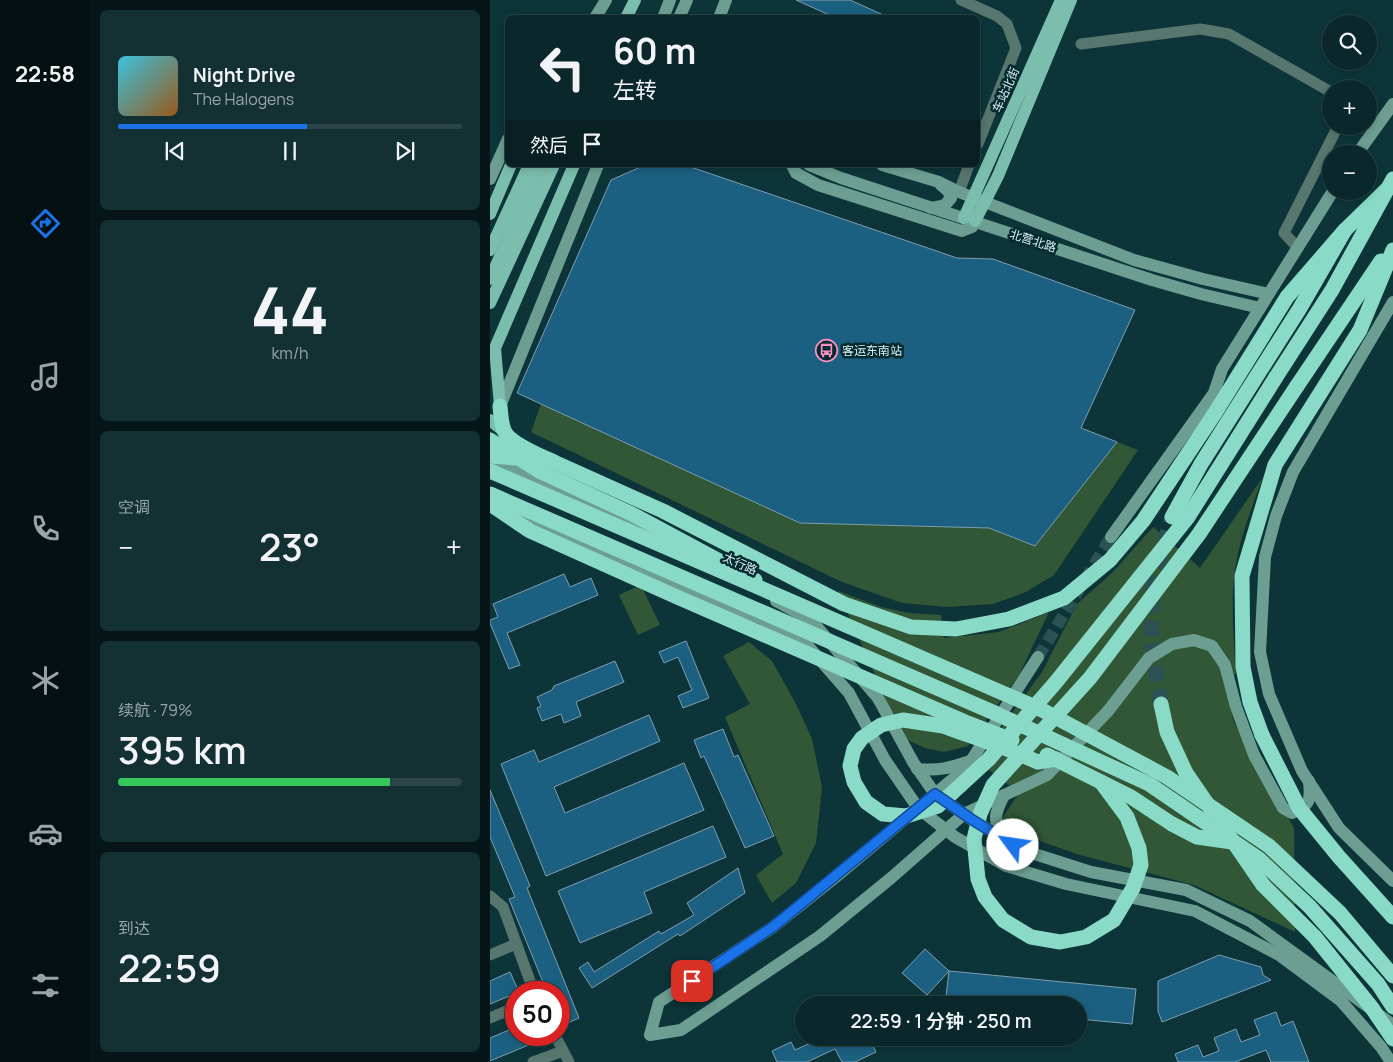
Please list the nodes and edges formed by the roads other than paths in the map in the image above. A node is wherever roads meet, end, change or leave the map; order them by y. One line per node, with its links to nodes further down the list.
1 (606, 0): 9 (main road)
2 (637, 0): 10 (main road); 11 (main road)
3 (670, 0): 12 (main road)
4 (687, 0): 13 (main road)
5 (726, 0): 14 (main road)
6 (961, 0): 19 (street)
7 (1062, 0): 36 (main road, 车站北街)
8 (1071, 0): 36 (main road)
9 (597, 15)
10 (628, 15)
11 (634, 15)
12 (663, 15)
13 (680, 15)
14 (719, 15)
15 (1081, 44): 16 (street)
16 (1322, 87)
17 (1393, 104): 20 (main road)
18 (1333, 135): 43 (street)
19 (980, 139)
20 (1363, 145)
21 (505, 146): 32 (main road)
22 (510, 167): 39 (main road)
23 (528, 167): 44 (main road)
24 (540, 167): 46 (main road)
25 (553, 167): 49 (main road)
26 (573, 167): 51 (main road)
27 (597, 167): 51 (main road)
28 (793, 167): 40 (main road)
29 (814, 167): 38 (main road, 北营北路)
30 (889, 167): 33 (main road, 北营北路)
31 (968, 167): 35 (street)
32 (490, 179)
33 (939, 182): 35 (main road, 北营北路); 38 (main road)
34 (1389, 184): 41 (highway); 66 (highway, bridge)
35 (958, 192): 36 (main road, 北营北路)
36 (979, 200): 40 (main road, 车站北街); 47 (main road, 北营北路)
37 (1327, 200): 43 (main road)
38 (931, 208): 40 (main road, 北营北路)
39 (490, 214)
40 (969, 220): 50 (main road, 北营北路)
41 (1345, 230): 57 (highway, bridge); 61 (highway)
42 (1393, 244): 70 (highway, bridge)
43 (1298, 248): 47 (main road)
44 (490, 250)
45 (1393, 250): 80 (highway, bridge)
46 (490, 279)
47 (1269, 294): 50 (main road)
48 (1393, 302): 69 (main road)
49 (490, 303)
50 (1260, 308): 62 (main road)
51 (500, 406): 52 (main road); 53 (highway)
52 (491, 423): 53 (main road)
53 (508, 435): 57 (highway)
54 (490, 440): 63 (highway, bridge)
55 (490, 456): 57 (highway)
56 (490, 460): 68 (main road)
57 (554, 462)
58 (490, 471): 63 (highway, 太行路, bridge)
59 (490, 494): 77 (highway, bridge)
60 (490, 505): 66 (highway, bridge); 73 (main road)
61 (1172, 517)
62 (1111, 536)
63 (804, 608): 83 (highway, 太行路, bridge)
64 (1038, 657): 67 (main road)
65 (1161, 704): 89 (highway, bridge)
66 (1056, 759): 70 (highway, bridge)
67 (972, 760): 68 (main road); 71 (main road)
68 (917, 769): 71 (main road)
69 (1309, 781): 72 (main road); 78 (main road)
70 (1101, 782): 77 (highway, bridge)
71 (935, 794): 73 (main road); 74 (main road)
72 (1004, 795): 74 (main road); 76 (main road)
73 (918, 808): 75 (main road); 75 (main road)
74 (964, 814): 75 (main road); 76 (main road)
75 (946, 830): 94 (main road)
76 (1003, 839): 88 (main road)
77 (1235, 843): 85 (highway, bridge)
78 (1393, 881)
79 (490, 896): 81 (street)
80 (1393, 917)
81 (516, 944): 82 (street); 84 (street)
82 (490, 955)
83 (1393, 976)
84 (530, 981)
85 (1393, 1007)
86 (505, 1012): 87 (street)
87 (490, 1018)
88 (1393, 1025)
89 (1393, 1039)
90 (561, 1046): 91 (street)
91 (563, 1050): 92 (street); 93 (street)
92 (533, 1062)
93 (569, 1062)
94 (1391, 1062)

